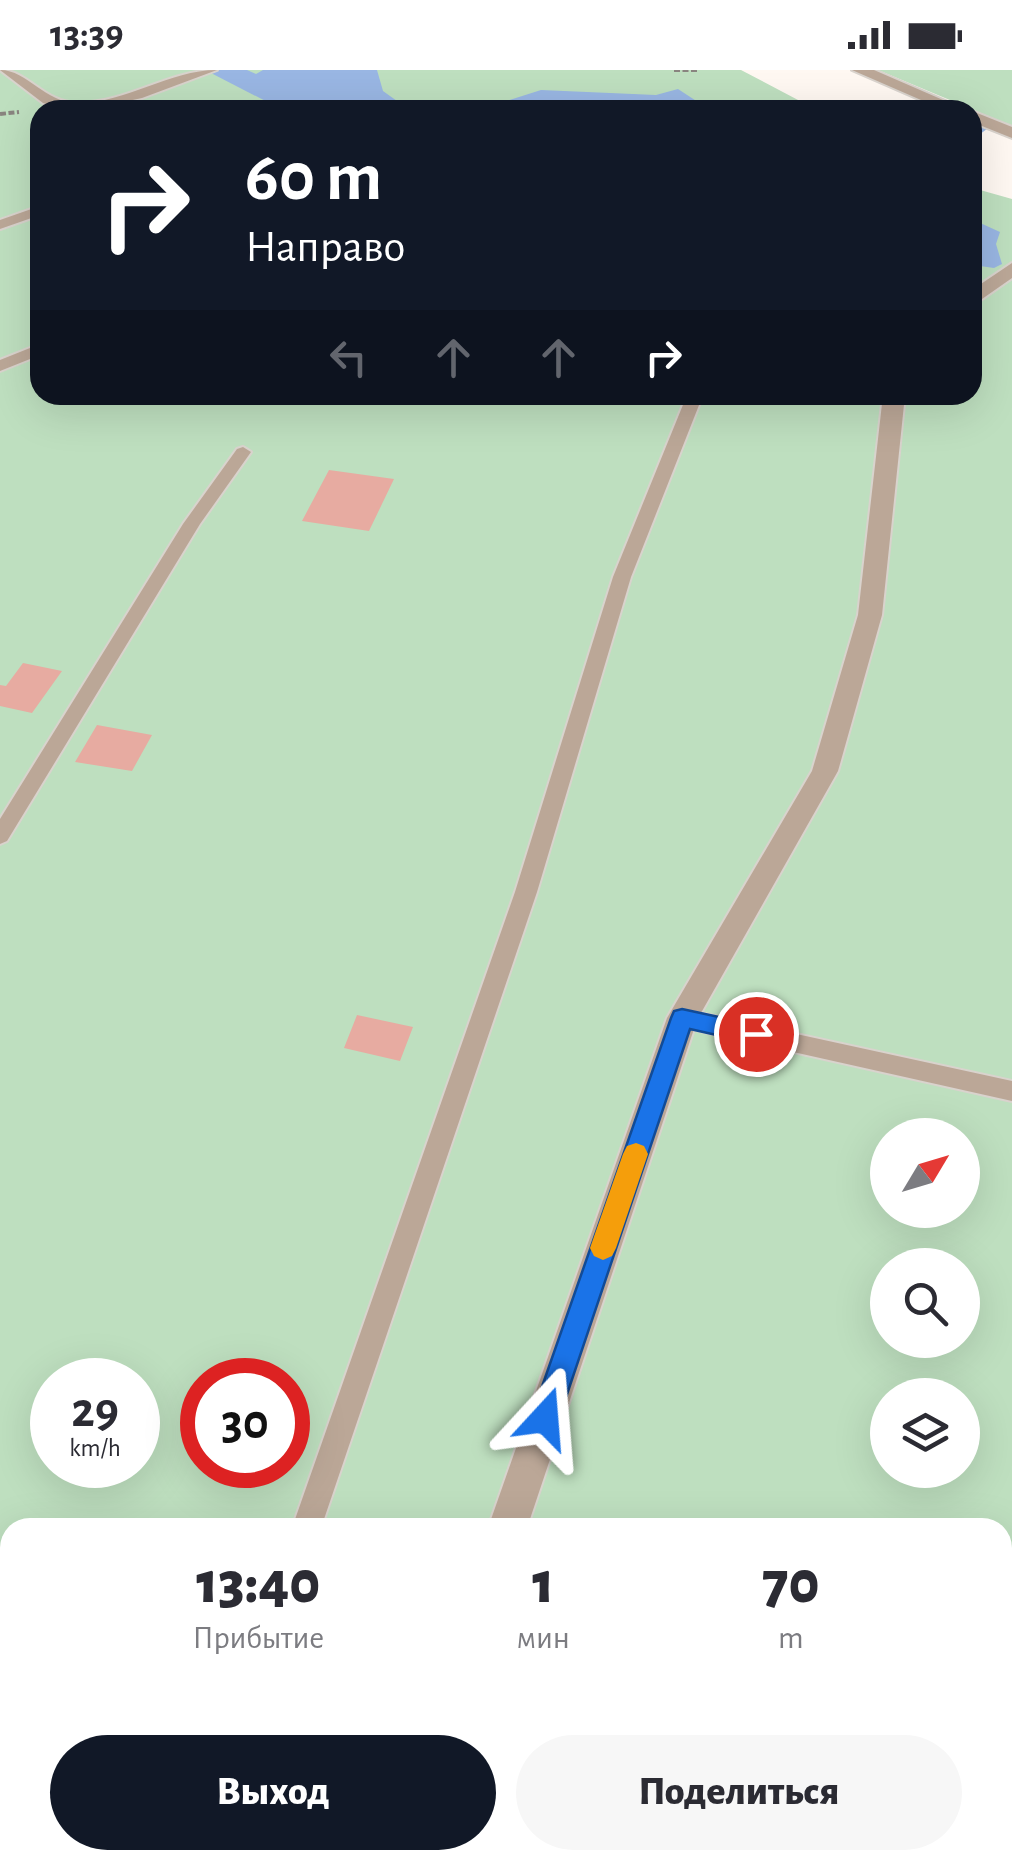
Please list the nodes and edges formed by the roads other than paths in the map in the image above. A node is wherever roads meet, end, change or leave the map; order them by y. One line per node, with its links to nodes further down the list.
1 (3, 70): 4 (lane)
2 (211, 70): 5 (lane)
3 (860, 70): 6 (street)
4 (49, 100)
5 (118, 100)
6 (934, 100)
7 (982, 120): 8 (street)
8 (1012, 133)
9 (30, 214): 10 (lane)
10 (0, 224)
11 (1012, 269): 12 (street)
12 (982, 292)
13 (30, 353): 14 (lane)
14 (0, 366)
15 (691, 405): 21 (lane)
16 (893, 405): 19 (street)
17 (243, 452): 18 (lane)
18 (0, 836)
19 (682, 1018): 20 (lane); 22 (street)
20 (1012, 1091)
21 (309, 1518)
22 (510, 1518)

